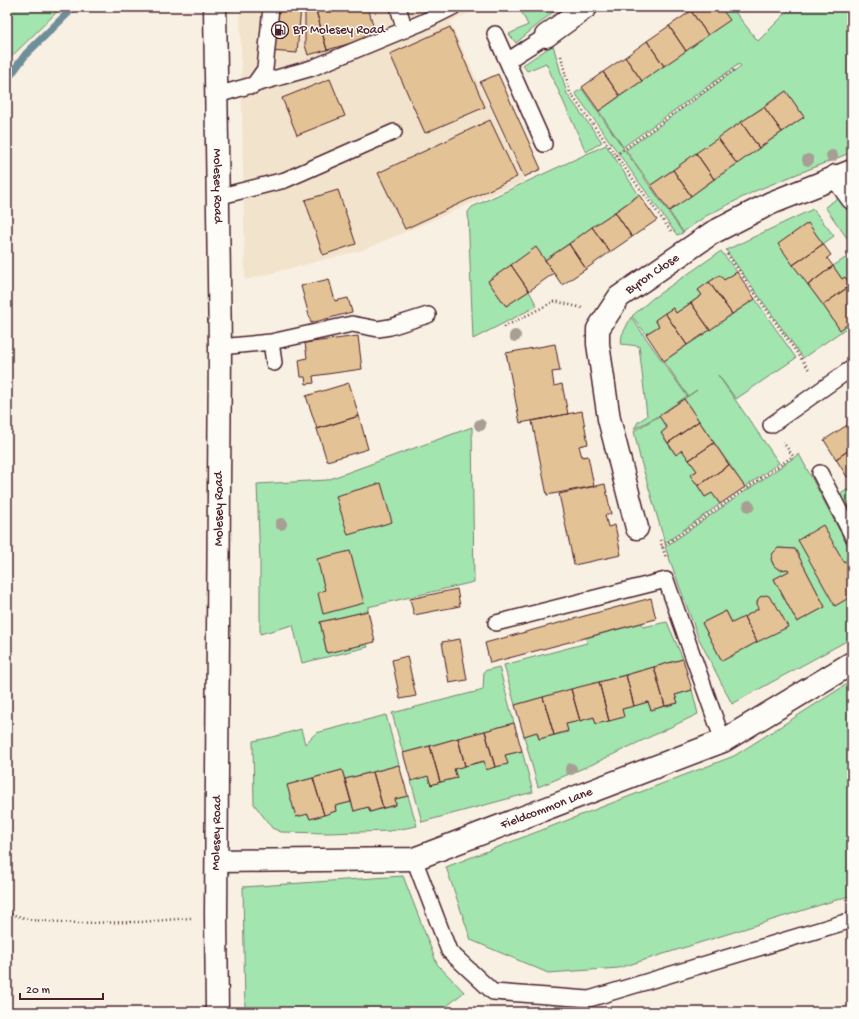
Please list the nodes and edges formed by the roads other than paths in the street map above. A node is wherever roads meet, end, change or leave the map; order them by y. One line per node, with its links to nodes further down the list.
1 (215, 7): 11 (street, Molesey Road)
2 (271, 7): 10 (lane)
3 (398, 7): 6 (lane)
4 (454, 7): 6 (lane)
5 (586, 7): 8 (street)
6 (405, 30): 10 (lane)
7 (495, 34): 9 (lane)
8 (550, 34): 9 (lane)
9 (507, 61): 13 (lane)
10 (253, 86): 11 (lane)
11 (217, 95): 15 (street, Molesey Road)
12 (394, 132): 15 (lane)
13 (544, 144)
14 (844, 174): 16 (street, Byron Close); 24 (street, Byron Close)
15 (217, 197): 19 (street, Molesey Road)
16 (852, 198)
17 (428, 314): 18 (lane)
18 (271, 342): 19 (lane); 20 (lane)
19 (220, 347): 30 (street, Molesey Road)
20 (274, 363)
21 (852, 368): 22 (lane)
22 (771, 425)
23 (820, 473): 25 (lane)
24 (638, 528)
25 (852, 535)
26 (496, 624): 28 (lane)
27 (852, 663): 28 (street, Fieldcommon Lane)
28 (723, 741): 29 (street, Fieldcommon Lane)
29 (414, 859): 30 (street, Fieldcommon Lane); 31 (lane)
30 (217, 861): 32 (street, Molesey Road)
31 (852, 920)
32 (217, 1012)

